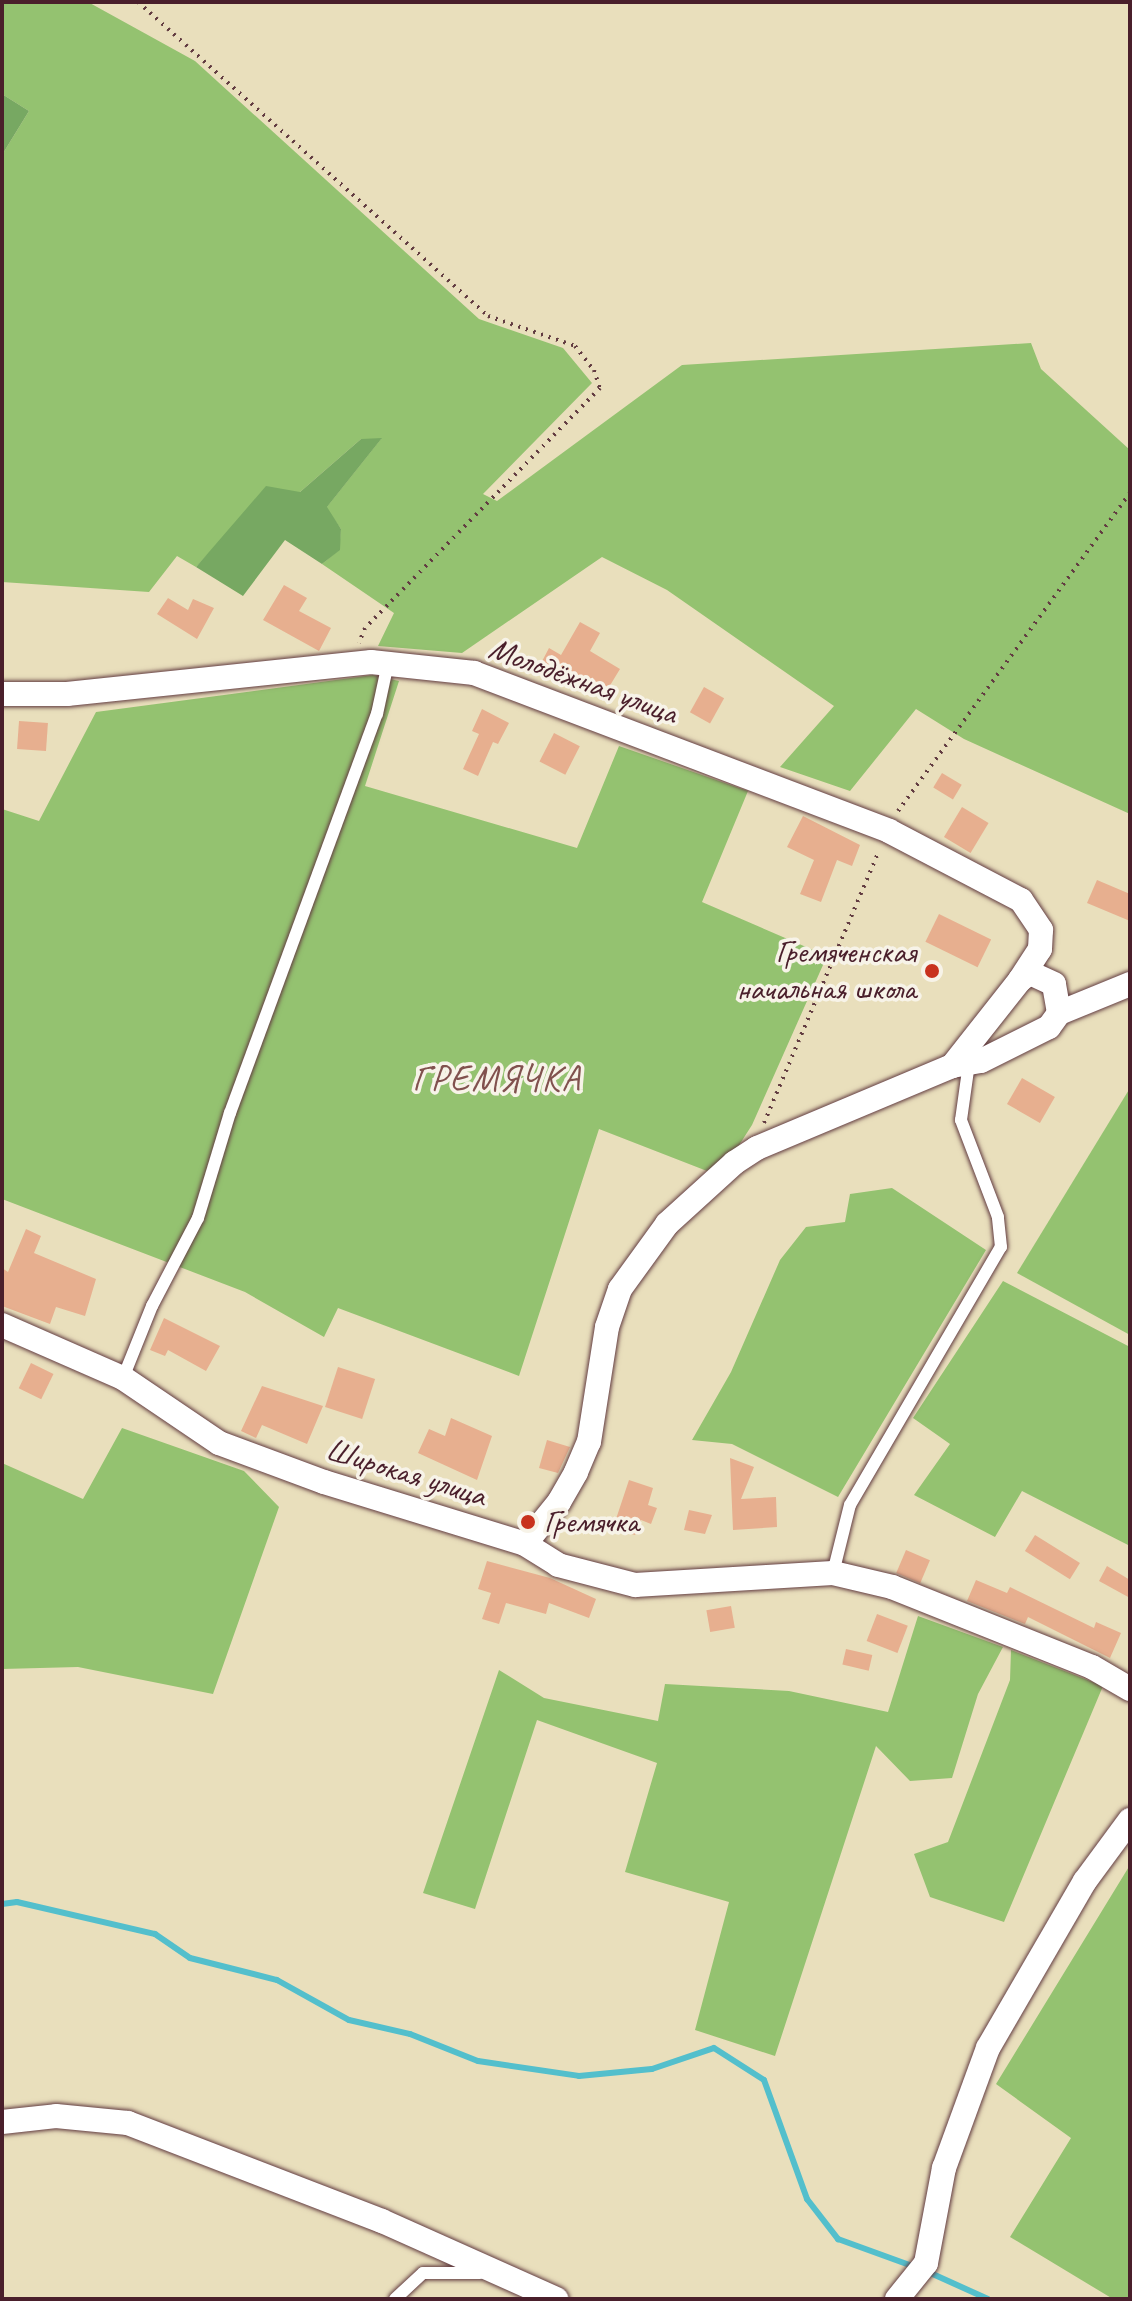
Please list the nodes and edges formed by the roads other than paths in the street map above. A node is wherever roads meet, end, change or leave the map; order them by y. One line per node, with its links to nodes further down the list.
1 (379, 662): 2 (street, Молодёжная улица); 3 (street, Молодёжная улица); 8 (lane)
2 (2, 694)
3 (1020, 980): 5 (street); 6 (street, Молодёжная улица)
4 (1130, 984): 5 (street)
5 (1059, 1013): 6 (street)
6 (961, 1065): 9 (street); 10 (lane)
7 (2, 1325): 8 (street, Широкая улица)
8 (123, 1378): 9 (street, Широкая улица)
9 (525, 1544): 10 (street, Широкая улица)
10 (833, 1573): 11 (street, Широкая улица)
11 (1130, 1689)
12 (1130, 1820): 17 (street)
13 (2, 2122): 14 (street)
14 (507, 2276): 15 (lane); 16 (street)
15 (395, 2299)
16 (556, 2299)
17 (897, 2299)

